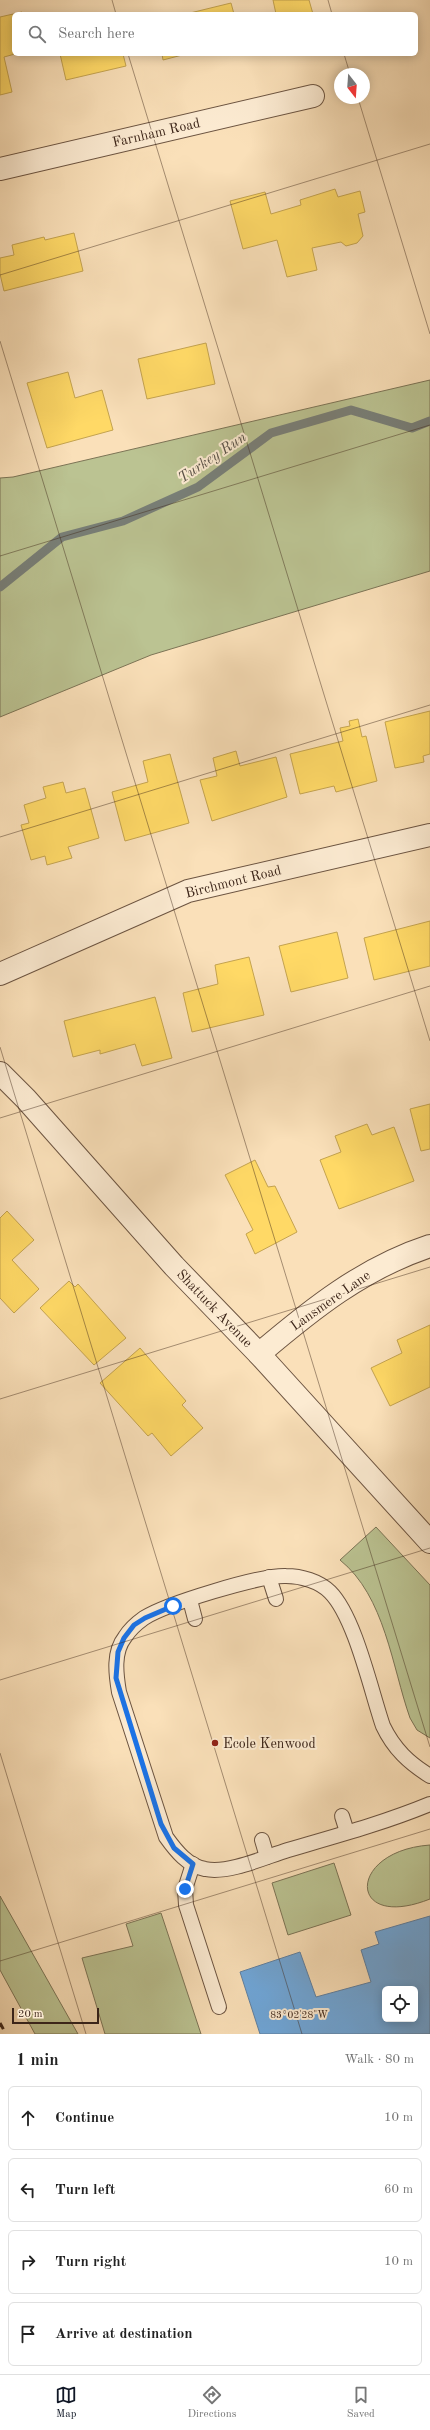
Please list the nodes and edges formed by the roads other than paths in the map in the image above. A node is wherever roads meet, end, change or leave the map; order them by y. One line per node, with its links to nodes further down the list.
1 (313, 96): 2 (street, Farnham Road)
2 (0, 169)
3 (430, 834): 4 (street, Birchmont Road)
4 (0, 974)
5 (0, 1073): 7 (street, Shattuck Avenue)
6 (430, 1246): 7 (street, Lansmere Lane)
7 (259, 1354): 8 (street, Shattuck Avenue)
8 (430, 1542)
9 (269, 1577): 10 (lane); 11 (lane); 13 (lane)
10 (276, 1599)
11 (190, 1600): 12 (lane); 19 (lane)
12 (195, 1619)
13 (430, 1776)
14 (430, 1804): 16 (lane)
15 (342, 1816): 16 (lane)
16 (347, 1832): 18 (lane)
17 (262, 1840): 18 (lane)
18 (267, 1857): 19 (lane)
19 (193, 1864): 20 (lane)
20 (218, 2007)

